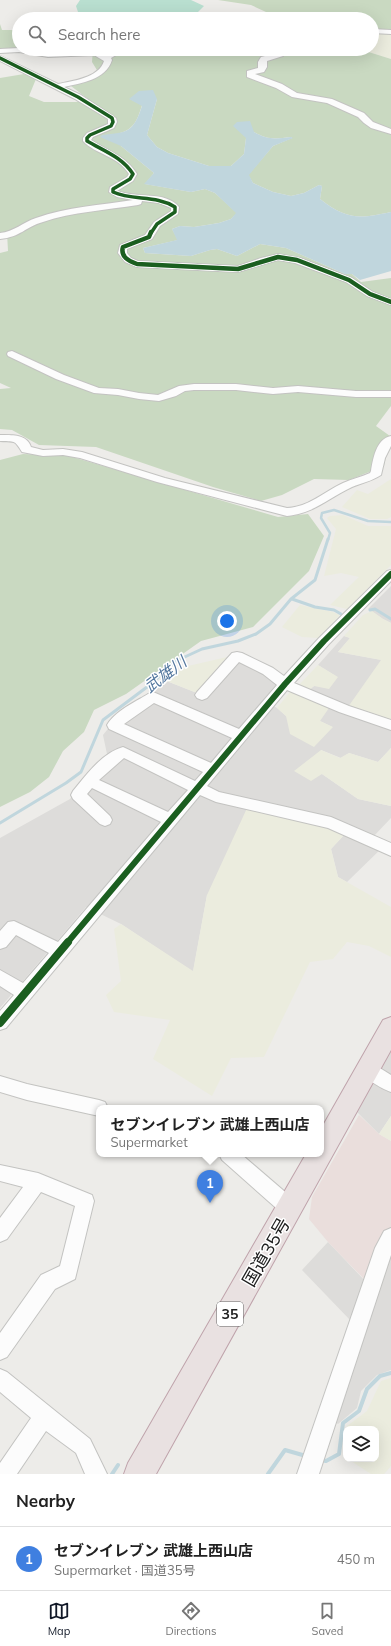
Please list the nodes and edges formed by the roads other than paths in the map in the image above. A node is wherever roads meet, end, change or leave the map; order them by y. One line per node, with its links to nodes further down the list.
1 (379, 31): 2 (street)
2 (391, 32)
3 (12, 50): 4 (street)
4 (0, 51)
5 (100, 56): 9 (street)
6 (109, 56): 9 (street)
7 (274, 56): 11 (street)
8 (0, 58): 10 (street)
9 (106, 58): 10 (street)
10 (58, 86): 12 (street)
11 (391, 132)
12 (143, 198): 13 (street); 14 (street)
13 (0, 236)
14 (391, 302)
15 (12, 354): 16 (street)
16 (391, 394)
17 (0, 438): 18 (street)
18 (391, 439)
19 (391, 574): 20 (street)
20 (285, 684): 21 (street); 22 (street); 23 (street)
21 (202, 694)
22 (391, 725)
23 (241, 736): 24 (street); 24 (street)
24 (213, 770): 26 (street)
25 (89, 781): 26 (street); 27 (street); 28 (street)
26 (198, 788): 28 (street); 29 (street)
27 (105, 820)
28 (171, 820): 31 (street)
29 (391, 850)
30 (0, 942): 31 (street)
31 (60, 951): 33 (street)
32 (0, 977): 33 (street)
33 (25, 993): 34 (street)
34 (0, 1023)
35 (391, 1027): 36 (highway, 国道35号 / 35)
36 (367, 1068): 38 (street); 40 (highway, 国道35号 / 35)
37 (0, 1084): 39 (street)
38 (391, 1084)
39 (96, 1107)
40 (324, 1147)
41 (231, 1157): 45 (street)
42 (319, 1157): 45 (highway, 国道35号 / 35)
43 (0, 1173): 44 (street)
44 (38, 1182): 46 (street); 48 (street)
45 (290, 1209): 54 (highway, 国道35号 / 35)
46 (0, 1233)
47 (391, 1237): 51 (street)
48 (0, 1350)
49 (0, 1379): 50 (street)
50 (44, 1416): 52 (street); 53 (street)
51 (312, 1462)
52 (5, 1474)
53 (96, 1474)
54 (139, 1474)

